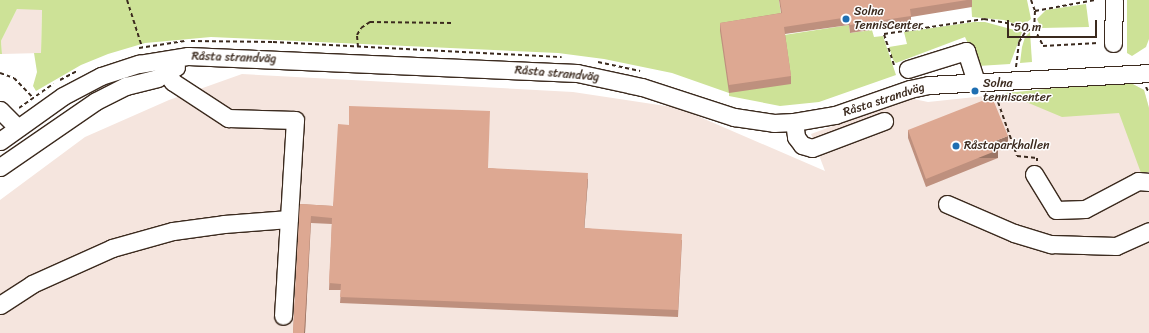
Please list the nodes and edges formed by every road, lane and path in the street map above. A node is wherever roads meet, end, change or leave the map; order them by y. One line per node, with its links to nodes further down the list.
1 (127, 0): 10 (path)
2 (1031, 0): 5 (path)
3 (1095, 0): 5 (path)
4 (1114, 0): 9 (street)
5 (1034, 11): 7 (path)
6 (452, 23): 12 (path)
7 (1034, 28): 8 (path); 9 (path)
8 (1026, 31): 13 (path); 14 (path)
9 (1114, 43)
10 (142, 47)
11 (188, 56): 12 (street, Råsta strandväg); 16 (street); 20 (street, Råsta strandväg)
12 (359, 63): 23 (street, Råsta strandväg)
13 (1016, 67)
14 (902, 70): 18 (street)
15 (0, 73): 20 (path)
16 (166, 73): 27 (street); 30 (street)
17 (1149, 73): 18 (street, Råsta strandväg)
18 (976, 82): 23 (street, Råsta strandväg)
19 (1007, 90): 26 (path)
20 (43, 109): 24 (street, Råsta strandväg)
21 (0, 110): 24 (street)
22 (884, 121): 23 (street)
23 (794, 122)
24 (18, 128): 25 (street, Råsta strandväg)
25 (0, 141)
26 (1036, 166): 28 (street)
27 (0, 167)
28 (1149, 182)
29 (947, 204): 31 (street)
30 (289, 219): 32 (street); 33 (street)
31 (1149, 231)
32 (0, 304)
33 (284, 316)

